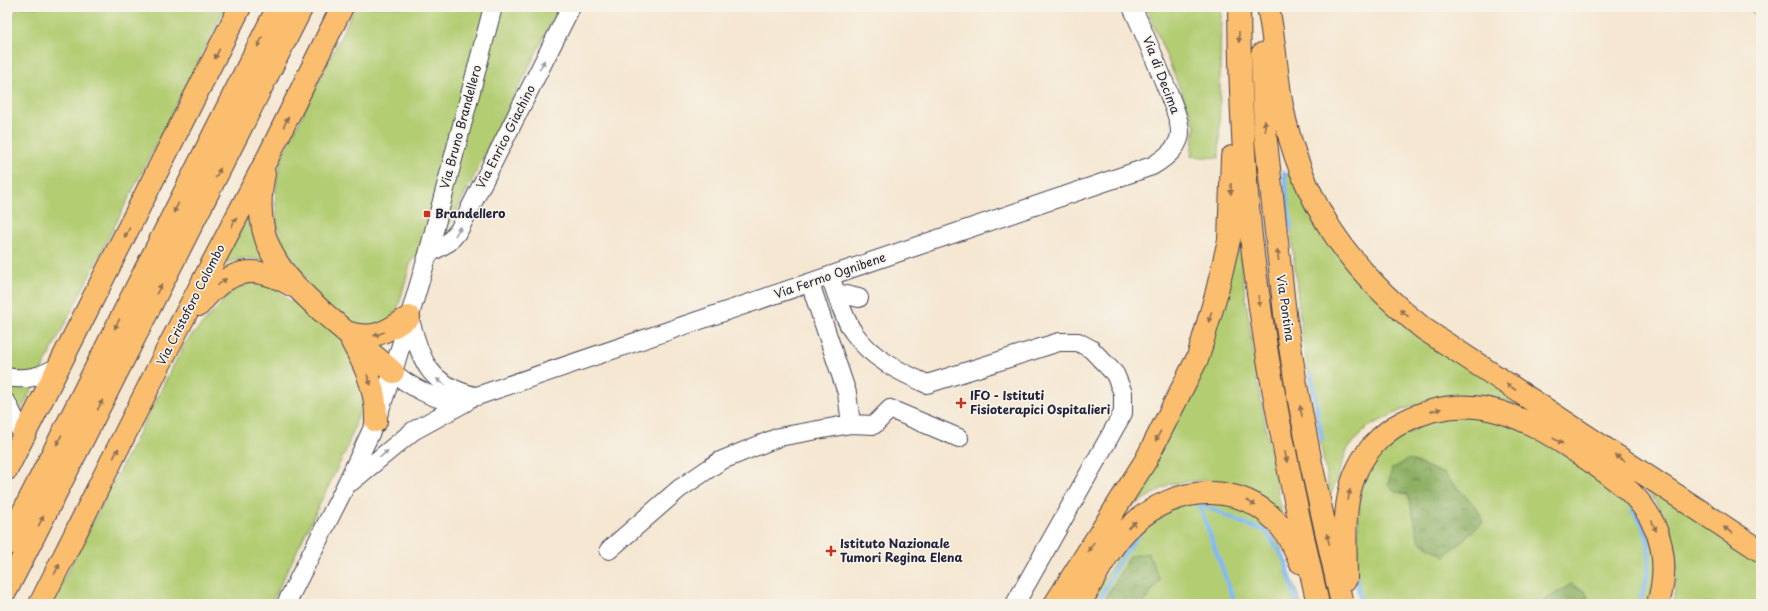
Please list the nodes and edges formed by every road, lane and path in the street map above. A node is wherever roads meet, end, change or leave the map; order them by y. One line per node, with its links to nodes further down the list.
1 (278, 7): 34 (main road, one-way to 34)
2 (302, 7): 37 (main road, one-way to 2)
3 (342, 7): 13 (main road, Via Cristoforo Colombo, one-way to 3)
4 (492, 7): 14 (street, Via Bruno Brandellero)
5 (571, 7): 14 (street, Via Enrico Giachino, one-way to 5)
6 (1132, 7): 12 (street, Via di Decima)
7 (1239, 7): 11 (main road, Via Pontina, one-way to 11)
8 (1261, 7): 45 (main road, Via Pontina, one-way to 8)
9 (1268, 7): 36 (main road, one-way to 9)
10 (238, 10): 23 (main road, one-way to 23)
11 (1240, 67): 41 (main road, one-way to 41); 44 (main road, Via Pontina, one-way to 44)
12 (1176, 144): 15 (street, Via Fermo Ognibene)
13 (268, 157): 17 (main road); 22 (main road, Via Cristoforo Colombo, one-way to 13)
14 (428, 254): 20 (street, Via Bruno Brandellero)
15 (830, 276): 16 (street, Via Fermo Ognibene); 18 (street)
16 (810, 283): 26 (street, Via Fermo Ognibene); 29 (street)
17 (297, 289): 21 (main road); 22 (main road, one-way to 17)
18 (837, 294): 19 (street); 40 (street)
19 (859, 298)
20 (409, 317): 21 (main road, one-way to 21); 24 (street, Via Bruno Brandellero); 26 (street, one-way to 20)
21 (346, 332): 24 (main road); 28 (main road, one-way to 28)
22 (170, 344): 38 (main road, Via Cristoforo Colombo, one-way to 22)
23 (59, 366): 25 (street); 30 (main road)
24 (393, 372): 26 (street); 28 (street, Via Bruno Brandellero)
25 (7, 377)
26 (477, 396): 33 (street, one-way to 26)
27 (7, 403): 30 (street)
28 (376, 422): 33 (street, Via Bruno Brandellero)
29 (851, 424): 31 (street); 35 (street)
30 (23, 436): 32 (main road)
31 (959, 438)
32 (7, 469)
33 (344, 489): 39 (street, Via Bruno Brandellero)
34 (7, 543)
35 (609, 550)
36 (1761, 551)
37 (7, 589)
38 (40, 604)
39 (286, 604)
40 (1015, 604)
41 (1055, 604)
42 (1080, 604): 43 (main road, one-way to 43)
43 (1315, 604)
44 (1318, 604)
45 (1342, 604)
46 (1346, 604): 47 (main road, one-way to 47)
47 (1658, 604)

